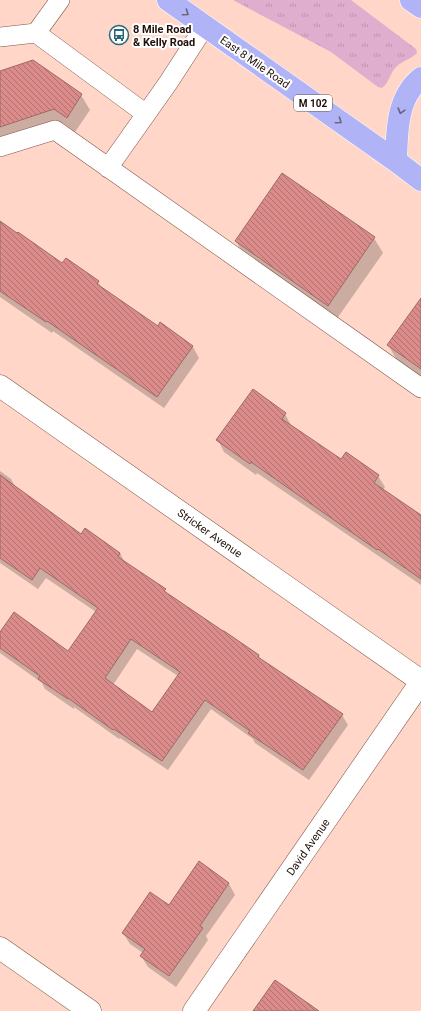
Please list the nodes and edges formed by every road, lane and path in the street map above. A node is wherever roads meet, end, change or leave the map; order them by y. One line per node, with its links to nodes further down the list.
1 (60, 0): 6 (lane)
2 (168, 0): 5 (highway, East 8 Mile Road / M 102, one-way to 5)
3 (411, 0): 4 (highway)
4 (421, 7)
5 (205, 26): 9 (lane); 11 (highway, East 8 Mile Road / M 102, one-way to 11)
6 (36, 33): 7 (lane); 9 (lane)
7 (0, 37)
8 (421, 78): 11 (highway, one-way to 11)
9 (146, 114): 12 (lane)
10 (0, 147): 12 (lane)
11 (396, 161): 13 (highway, East 8 Mile Road / M 102)
12 (108, 168): 15 (lane)
13 (421, 180)
14 (0, 386): 16 (street, Stricker Avenue)
15 (421, 388)
16 (421, 681): 19 (street, David Avenue)
17 (0, 948): 18 (street)
18 (90, 1011)
19 (194, 1011)

